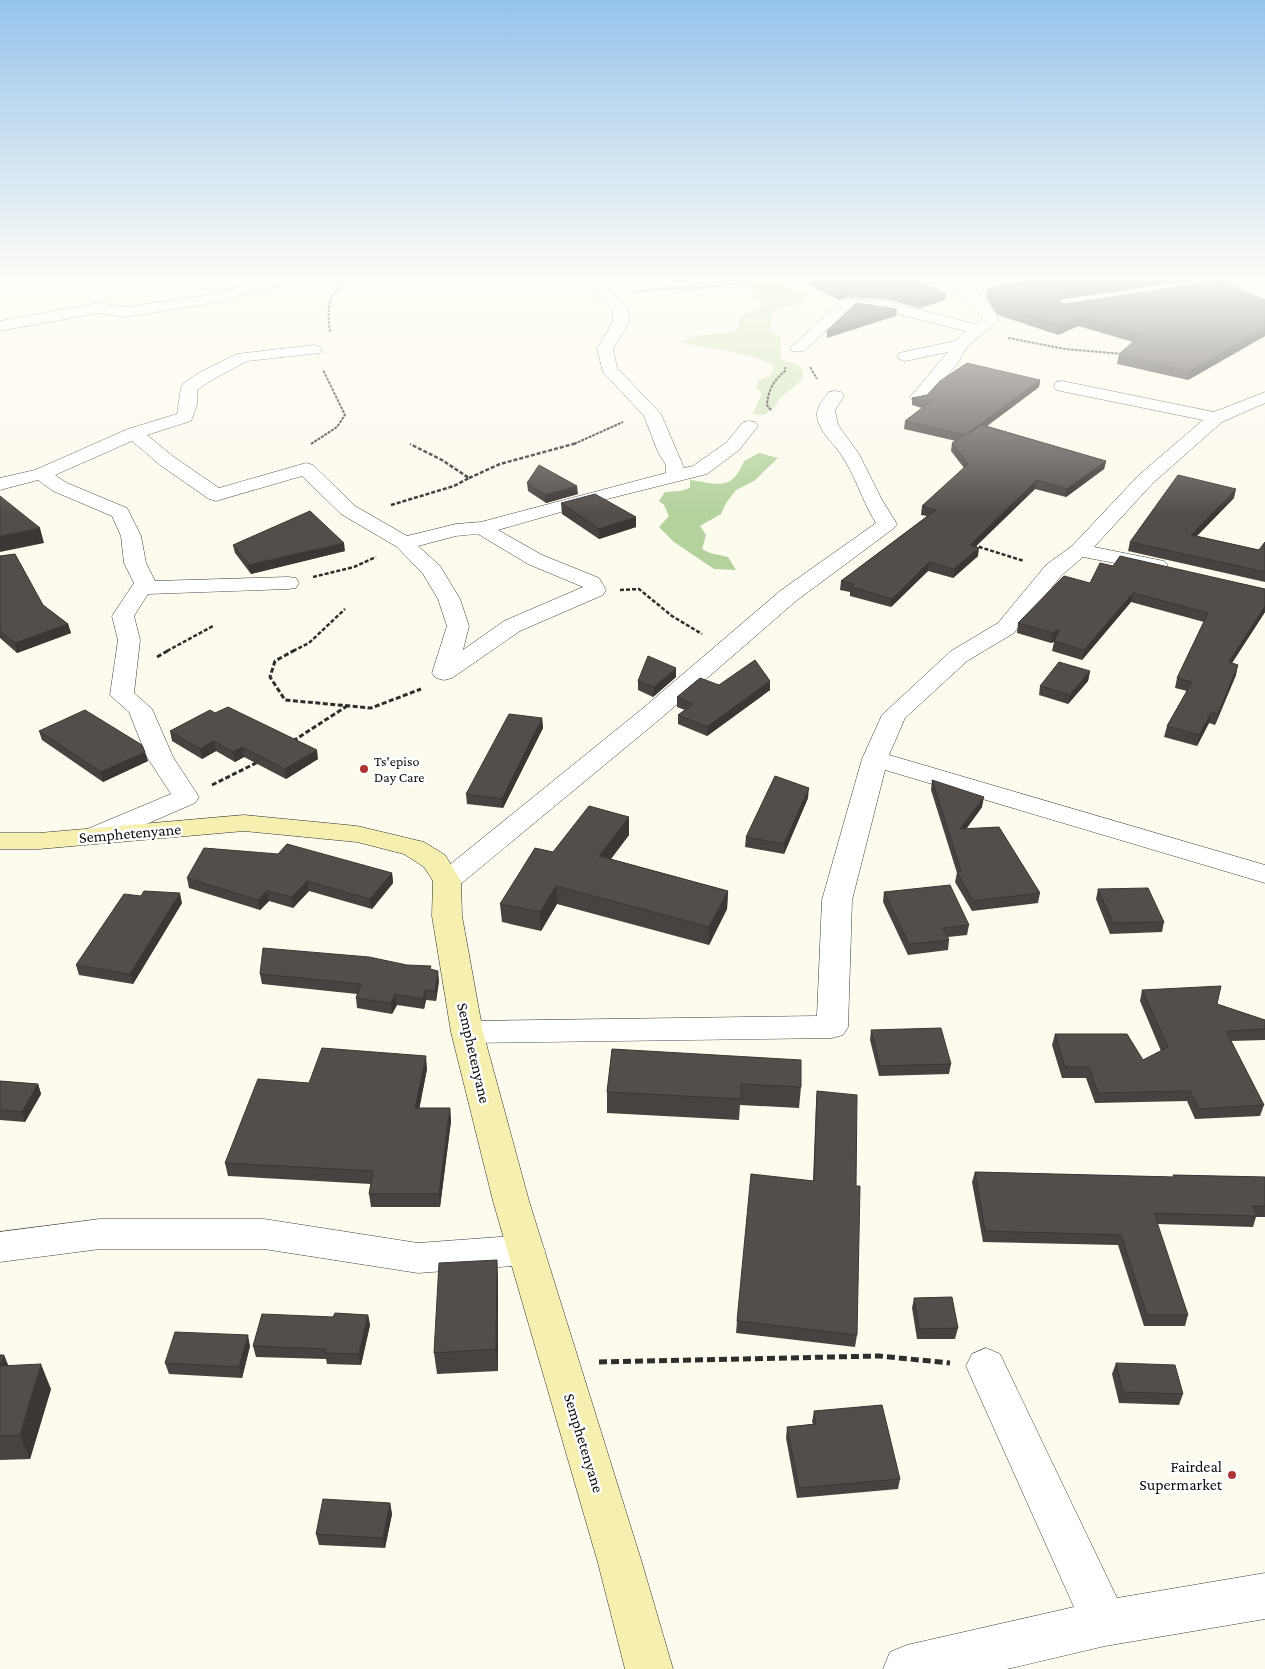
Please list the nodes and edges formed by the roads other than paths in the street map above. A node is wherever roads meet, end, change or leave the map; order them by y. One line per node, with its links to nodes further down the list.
1 (241, 358): 10 (street)
2 (607, 358): 12 (street)
3 (953, 358): 6 (street)
4 (1062, 386): 8 (street)
5 (835, 396): 24 (street)
6 (919, 397)
7 (1265, 397): 8 (street)
8 (1216, 418): 16 (street)
9 (749, 426): 12 (street)
10 (134, 433): 11 (street); 15 (street)
11 (41, 474): 13 (street); 19 (street)
12 (675, 476): 14 (street)
13 (0, 484)
14 (482, 528): 15 (street); 15 (street)
15 (404, 544)
16 (1079, 550): 17 (street); 20 (street)
17 (1175, 569)
18 (288, 583): 19 (street)
19 (142, 588): 21 (street)
20 (875, 758): 23 (street); 25 (street)
21 (95, 836): 22 (main road, Semphetenyane); 24 (main road, Semphetenyane)
22 (0, 841)
23 (1265, 874)
24 (447, 881): 25 (main road, Semphetenyane)
25 (467, 1032): 27 (main road, Semphetenyane)
26 (0, 1247): 27 (street)
27 (526, 1250): 31 (main road, Semphetenyane)
28 (986, 1366): 30 (street)
29 (1265, 1596): 30 (street)
30 (1105, 1623): 32 (street)
31 (649, 1669)
32 (907, 1669)

